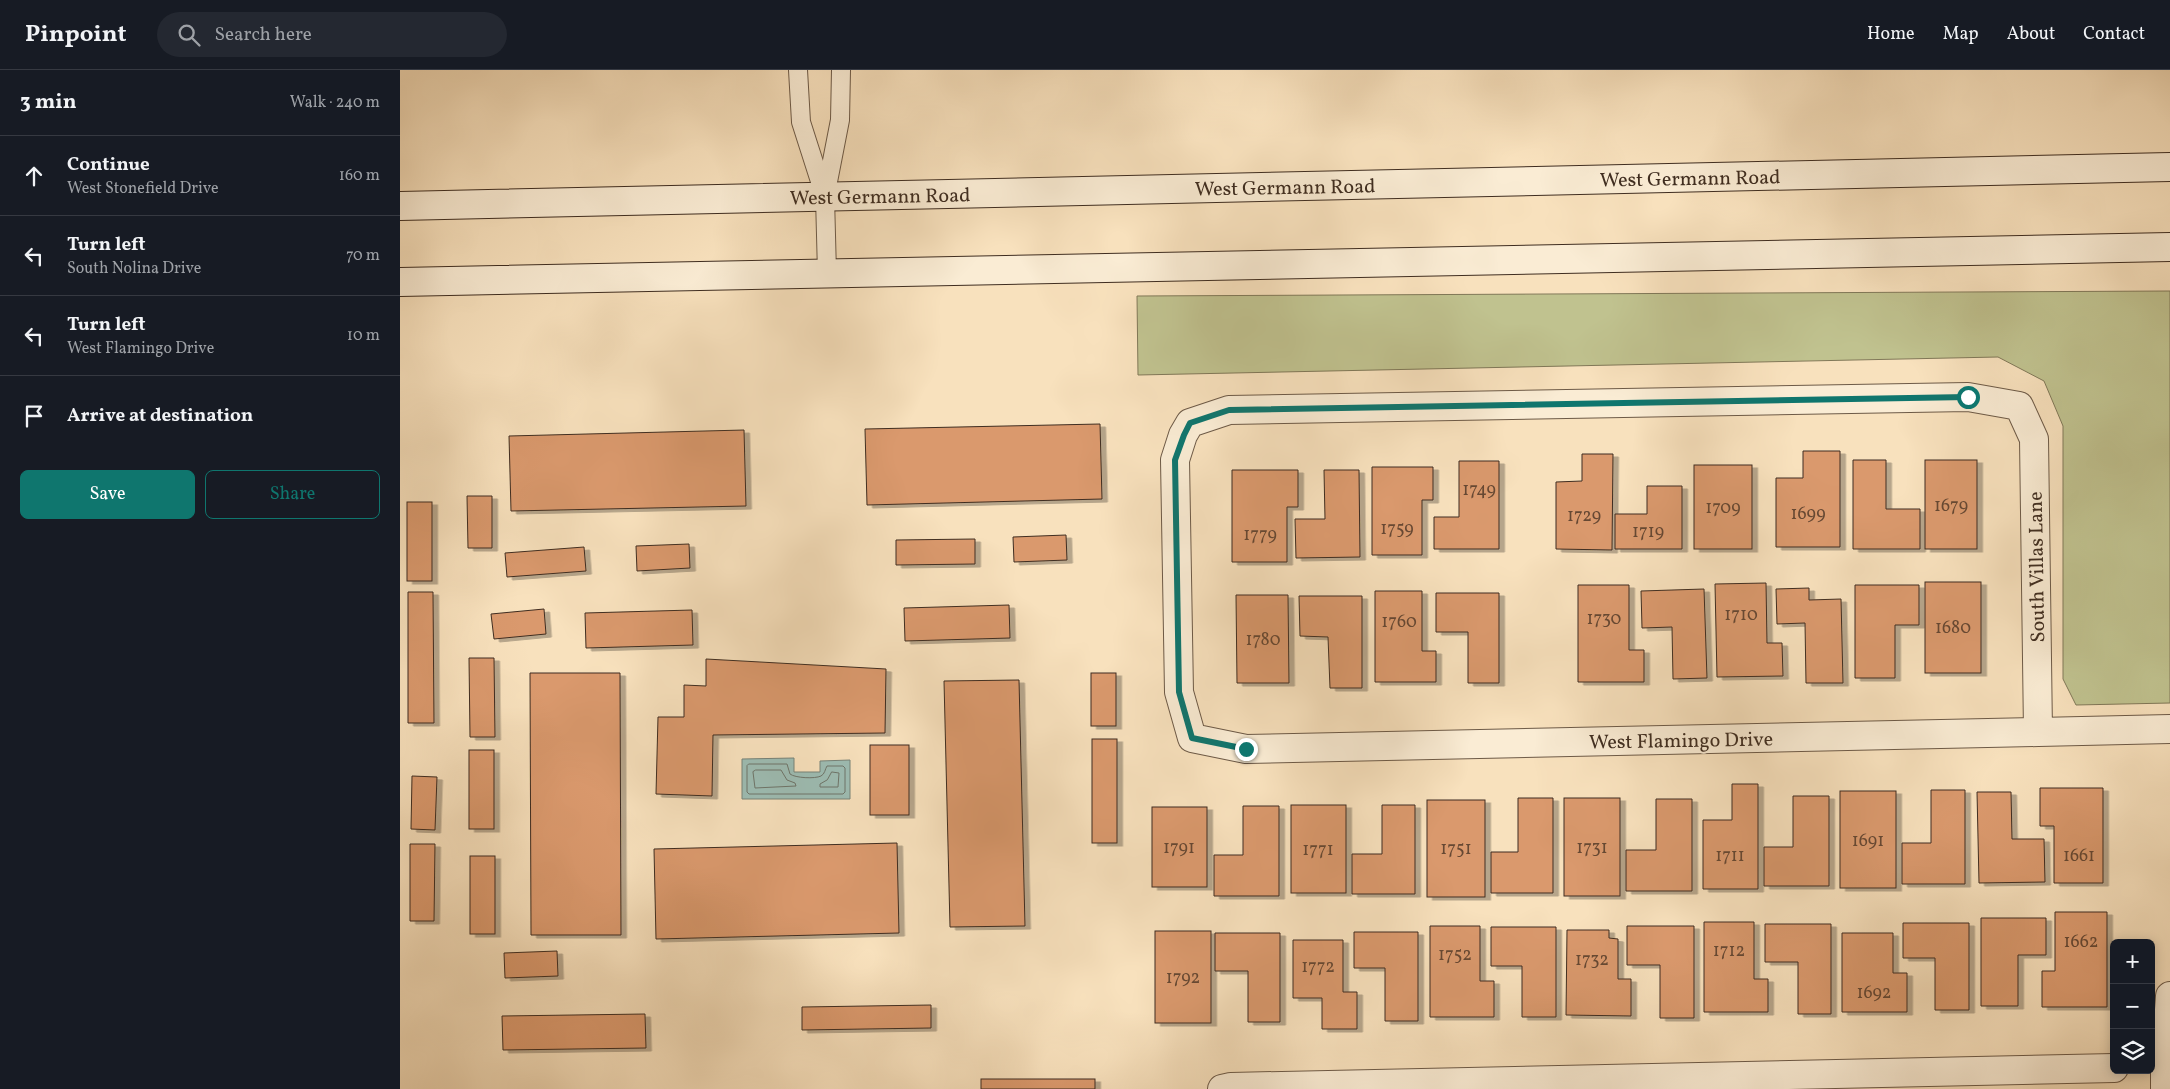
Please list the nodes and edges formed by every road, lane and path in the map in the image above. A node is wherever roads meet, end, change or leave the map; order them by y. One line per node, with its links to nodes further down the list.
1 (798, 70): 4 (lane)
2 (840, 70): 4 (lane)
3 (2170, 166): 4 (main road, West Germann Road)
4 (825, 197): 5 (main road, West Germann Road); 7 (lane)
5 (400, 206)
6 (2170, 247): 7 (main road)
7 (827, 273): 8 (main road)
8 (400, 282)
9 (2170, 729): 10 (main road, West Flamingo Drive)
10 (2038, 732): 11 (main road, West Flamingo Drive); 11 (main road, South Villas Lane)
11 (1192, 738)
12 (2170, 996): 14 (main road)
13 (2110, 1068): 15 (main road)
14 (2163, 1072)
15 (1222, 1089)

